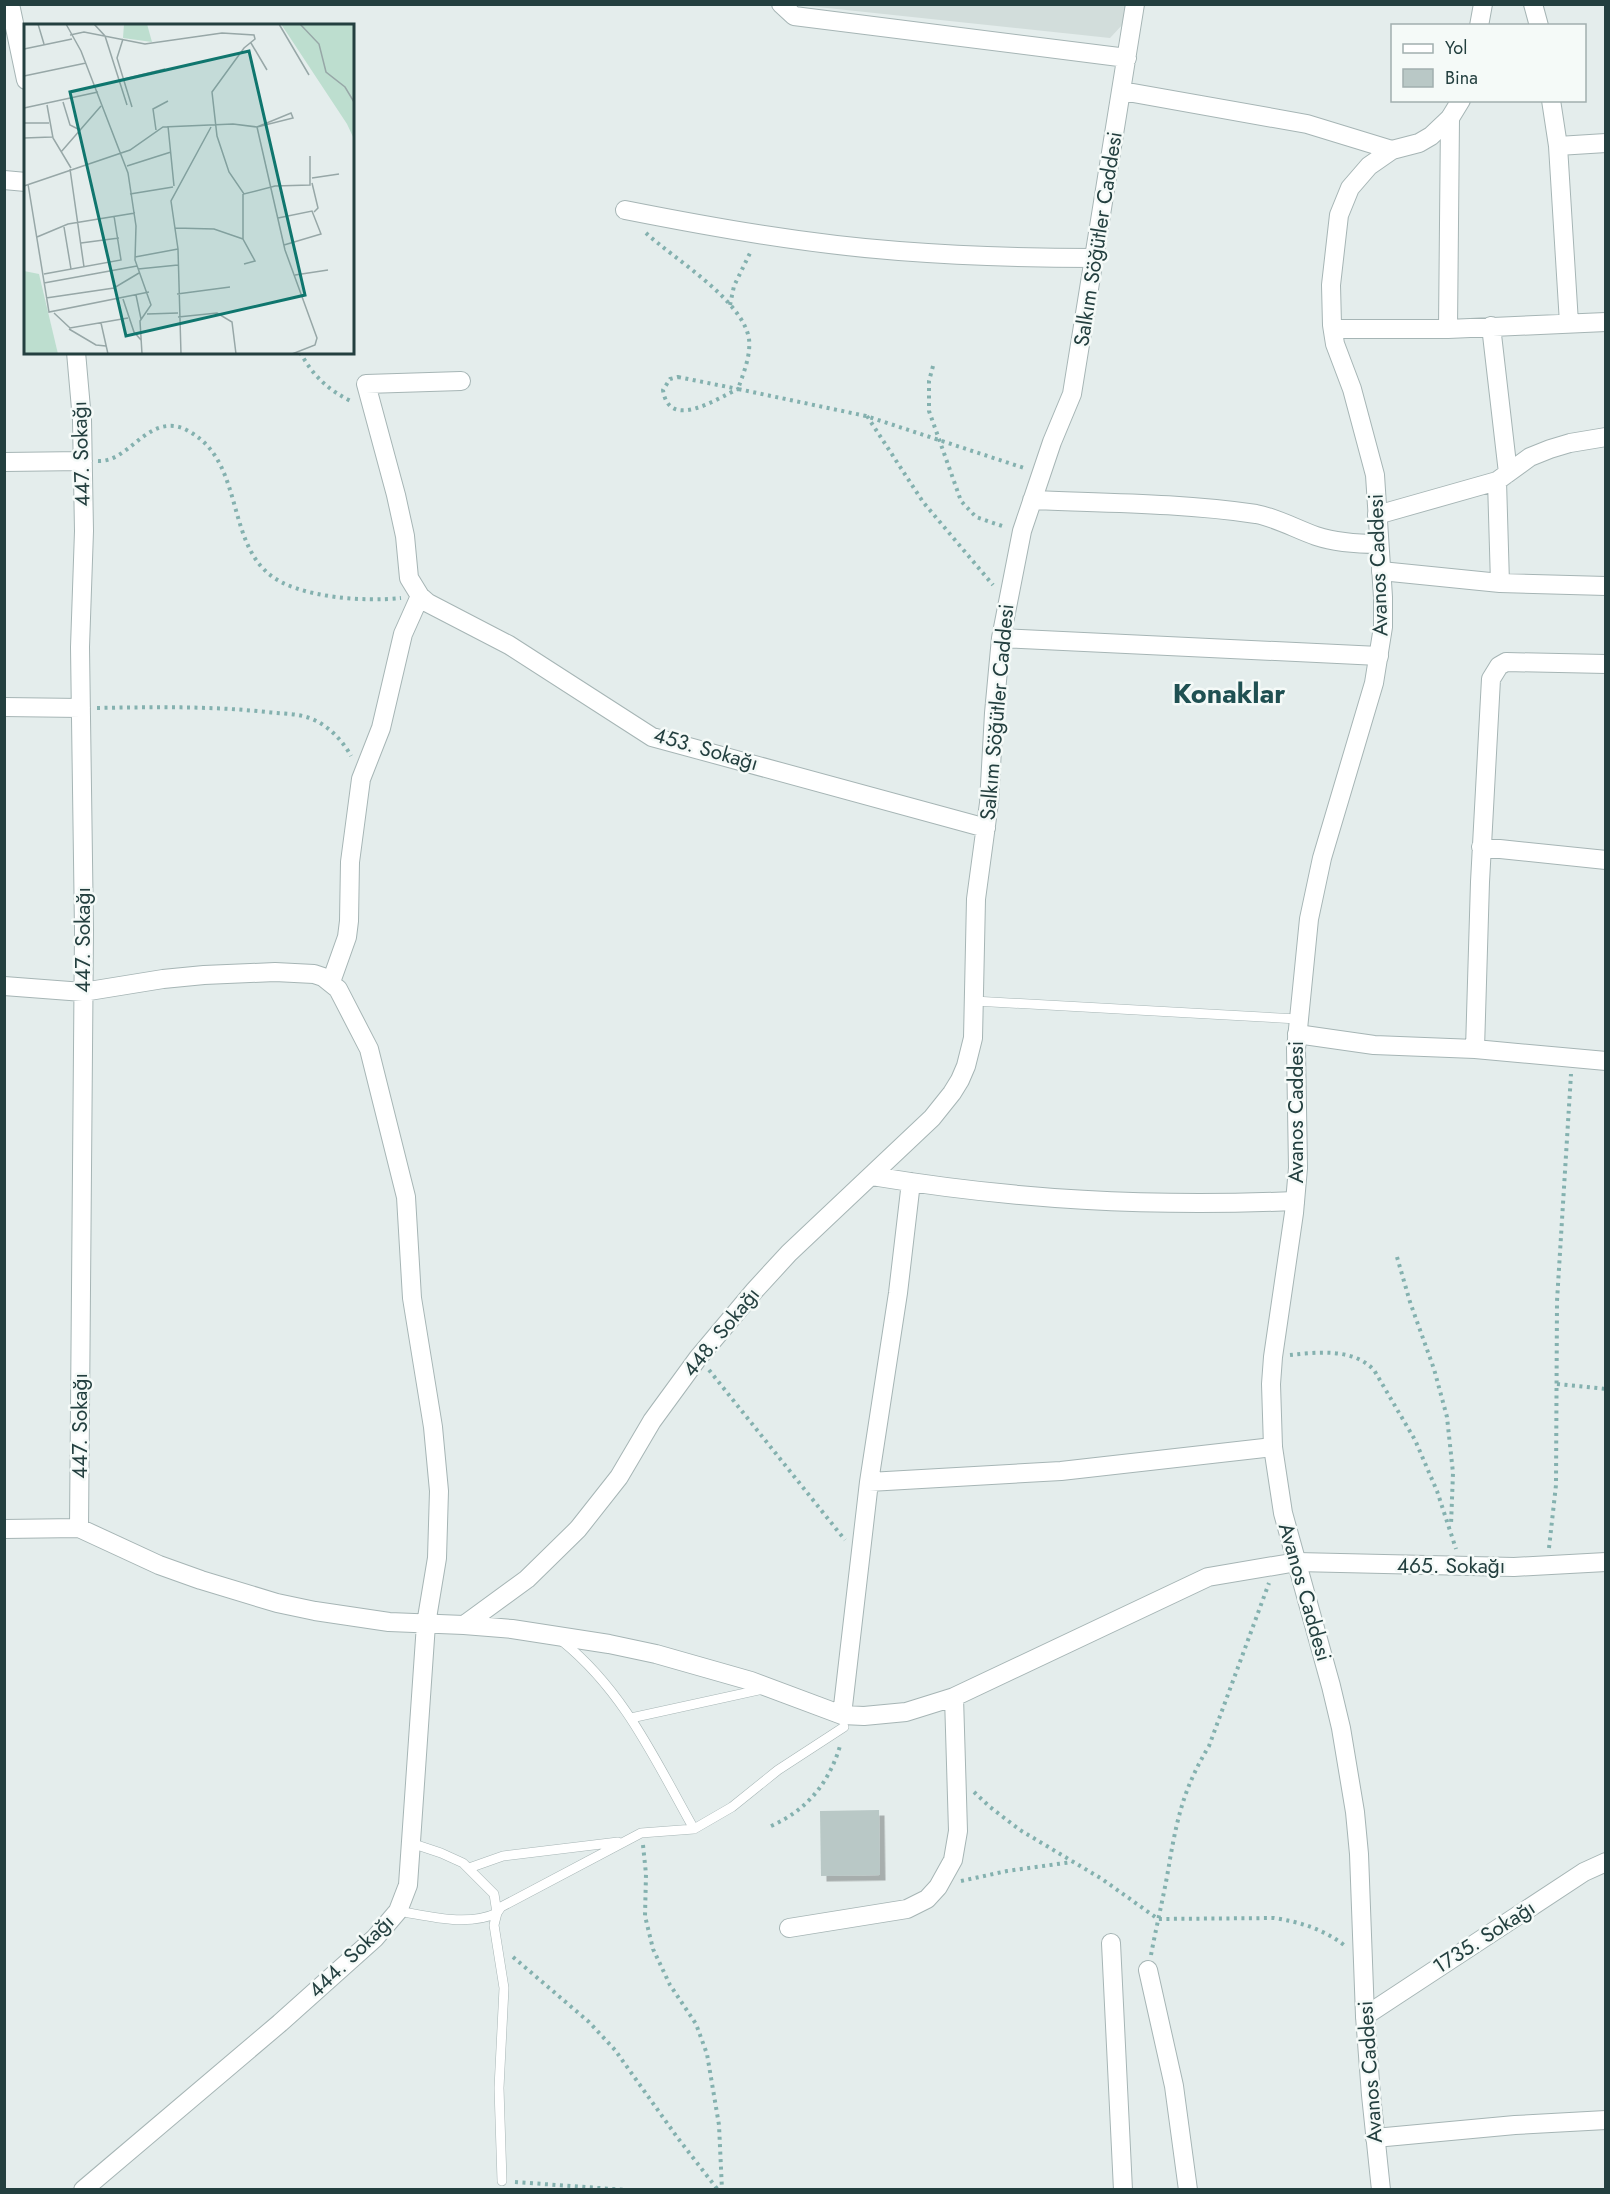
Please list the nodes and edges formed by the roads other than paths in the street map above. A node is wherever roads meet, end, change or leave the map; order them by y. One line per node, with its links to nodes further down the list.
1 (10, 4): 9 (street)
2 (781, 4): 8 (street)
3 (1135, 4): 8 (street, Salkım Söğütler Caddesi)
4 (1483, 4): 6 (street)
5 (1533, 4): 7 (street)
6 (1479, 24)
7 (1538, 24)
8 (1127, 58): 10 (street, Salkım Söğütler Caddesi)
9 (24, 70)
10 (1122, 91): 16 (street); 20 (street, Salkım Söğütler Caddesi)
11 (1460, 102): 13 (street, Avanos Caddesi)
12 (1551, 102): 15 (street)
13 (1450, 118): 16 (street, Avanos Caddesi); 25 (street)
14 (1605, 143): 15 (street)
15 (1558, 146): 22 (street)
16 (1392, 150): 24 (street, Avanos Caddesi)
17 (4, 180): 18 (street)
18 (24, 182)
19 (625, 210): 20 (street)
20 (1095, 258): 32 (street, Salkım Söğütler Caddesi)
21 (1605, 322): 22 (street)
22 (1569, 323): 23 (street)
23 (1491, 326): 25 (street); 31 (street)
24 (1333, 329): 25 (street); 33 (street, Avanos Caddesi)
25 (1448, 329)
26 (76, 354): 29 (street, 447. Sokağı)
27 (460, 381): 38 (street)
28 (1605, 437): 31 (street)
29 (83, 461): 30 (street); 43 (street, 447. Sokağı)
30 (4, 462)
31 (1502, 477): 33 (street); 36 (street)
32 (1032, 500): 34 (street); 39 (street, Salkım Söğütler Caddesi)
33 (1377, 515): 34 (street, Avanos Caddesi)
34 (1379, 544): 35 (street, Avanos Caddesi)
35 (1381, 571): 36 (street); 40 (street, Avanos Caddesi)
36 (1500, 583): 37 (street)
37 (1605, 586)
38 (420, 596): 44 (street, 453. Sokağı); 47 (street)
39 (1001, 638): 40 (street); 44 (street, Salkım Söğütler Caddesi)
40 (1379, 656): 51 (street, Avanos Caddesi)
41 (1605, 664): 45 (street)
42 (4, 706): 43 (street)
43 (81, 708): 49 (street, 447. Sokağı)
44 (986, 828): 50 (street, Salkım Söğütler Caddesi)
45 (1482, 847): 46 (street); 53 (street)
46 (1605, 860)
47 (331, 982): 49 (street); 65 (street, 444. Sokağı)
48 (4, 986): 49 (street)
49 (83, 992): 61 (street, 447. Sokağı)
50 (974, 1001): 51 (lane); 52 (street, Salkım Söğütler Caddesi)
51 (1297, 1026): 53 (street); 57 (street, Avanos Caddesi)
52 (973, 1038): 55 (street, 448. Sokağı)
53 (1475, 1049): 54 (street)
54 (1605, 1061)
55 (872, 1176): 56 (street); 66 (street, 448. Sokağı)
56 (910, 1182): 57 (street); 59 (street)
57 (1295, 1201): 58 (street, Avanos Caddesi)
58 (1273, 1447): 59 (street); 63 (street, Avanos Caddesi)
59 (869, 1482): 71 (street)
60 (4, 1528): 61 (street)
61 (79, 1528): 62 (street); 65 (street, 465. Sokağı)
62 (4, 1541)
63 (1297, 1562): 64 (street, 465. Sokağı); 69 (street, 465. Sokağı); 82 (street, Avanos Caddesi)
64 (1605, 1562)
65 (426, 1624): 66 (street, 465. Sokağı); 74 (street, 444. Sokağı)
66 (464, 1624): 67 (street, 465. Sokağı)
67 (555, 1635): 68 (street, 465. Sokağı); 70 (lane)
68 (770, 1688): 70 (lane); 71 (street, 465. Sokağı)
69 (954, 1697): 71 (street, 465. Sokağı); 79 (street)
70 (631, 1718): 72 (lane)
71 (843, 1721): 72 (lane)
72 (694, 1829): 73 (lane)
73 (623, 1841): 76 (lane); 78 (lane)
74 (411, 1843): 76 (lane); 77 (street, 444. Sokağı)
75 (1605, 1862): 82 (street, 1735. Sokağı)
76 (469, 1868): 78 (lane)
77 (398, 1911): 78 (lane); 86 (street, 444. Sokağı)
78 (497, 1913): 85 (lane)
79 (789, 1928)
80 (1111, 1943): 87 (street)
81 (1148, 1970): 88 (street)
82 (1365, 2016): 84 (street, Avanos Caddesi)
83 (1605, 2120): 84 (street)
84 (1375, 2138): 89 (street, Avanos Caddesi)
85 (502, 2181)
86 (83, 2190)
87 (1123, 2190)
88 (1188, 2190)
89 (1381, 2190)

